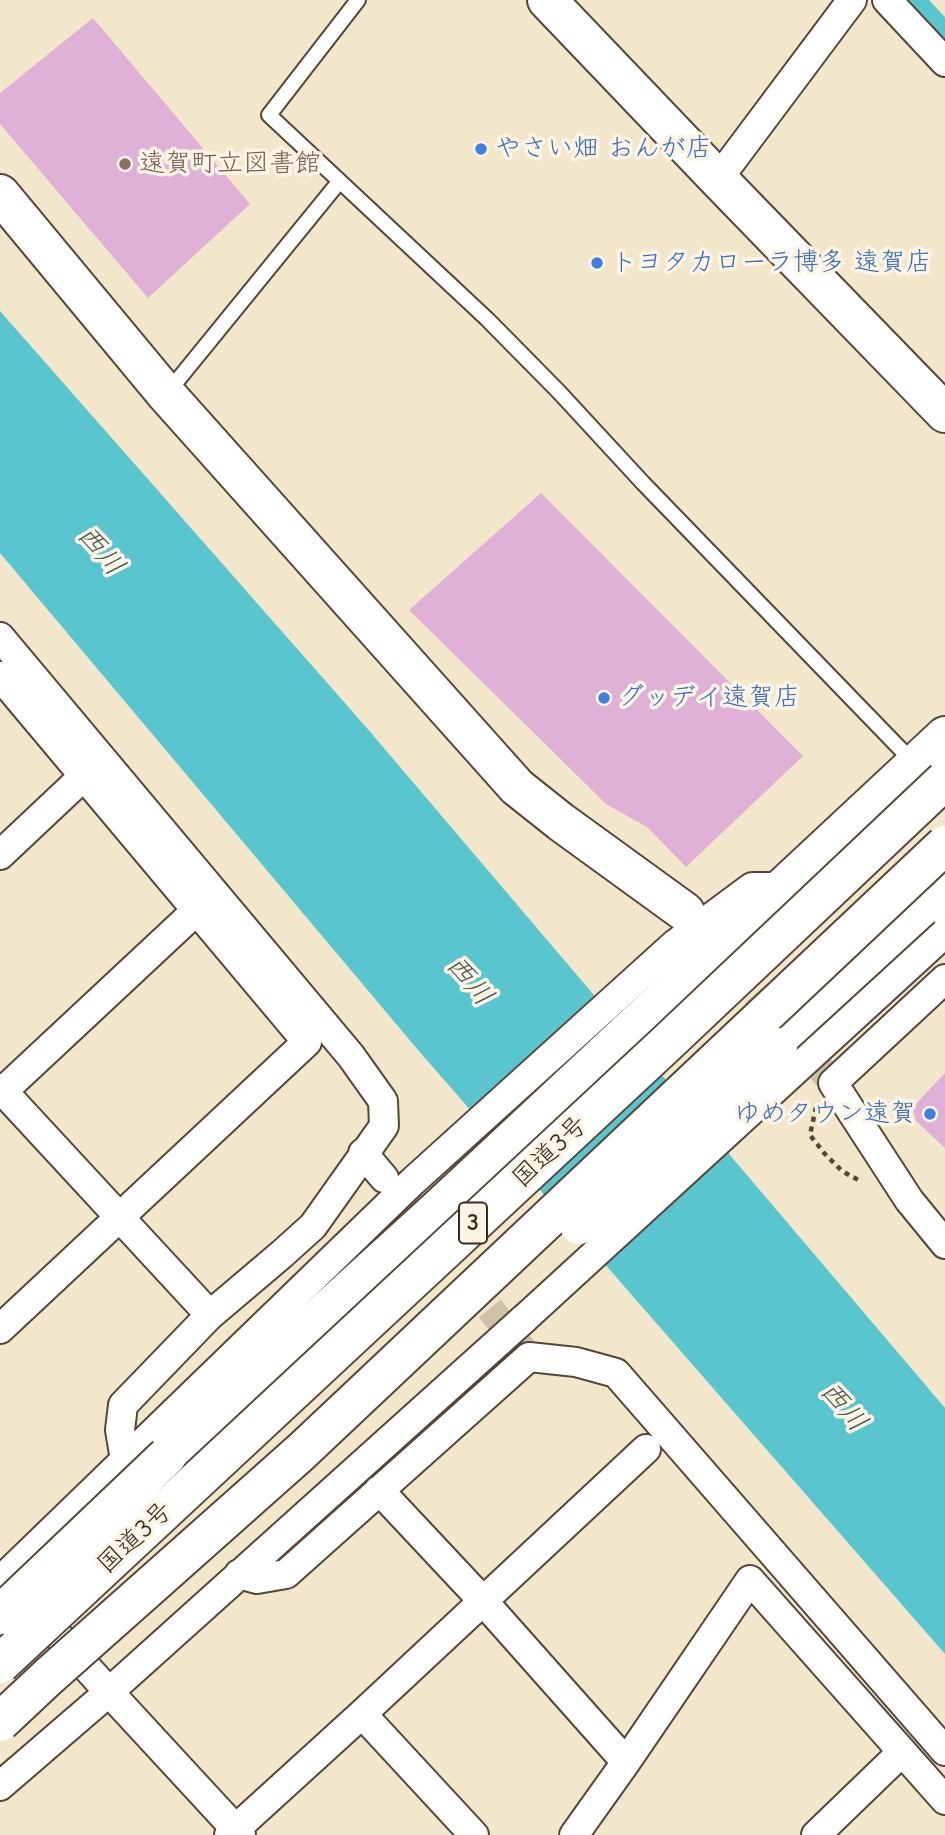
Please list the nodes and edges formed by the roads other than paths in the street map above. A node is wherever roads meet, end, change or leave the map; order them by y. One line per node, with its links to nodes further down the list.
1 (358, 0): 7 (lane)
2 (547, 0): 6 (main road)
3 (852, 0): 6 (street)
4 (887, 0): 5 (street)
5 (945, 62)
6 (718, 180): 10 (main road)
7 (339, 182): 9 (lane); 14 (lane)
8 (0, 194): 9 (main road)
9 (166, 394): 21 (main road)
10 (945, 413)
11 (0, 637): 24 (street)
12 (0, 676): 15 (street)
13 (945, 736): 14 (main road)
14 (930, 772): 21 (main road); 38 (main road, 国道3号 / 3, bridge)
15 (85, 775): 17 (street); 19 (street)
16 (945, 845): 32 (main road, 国道3号 / 3, bridge)
17 (0, 855)
18 (945, 893): 32 (main road, 3, bridge)
19 (197, 910): 23 (street); 27 (street)
20 (945, 933): 35 (street, bridge)
21 (686, 941): 26 (main road)
22 (945, 979): 28 (street)
23 (1, 1091): 27 (street)
24 (363, 1153): 25 (street); 29 (street)
25 (383, 1178)
26 (425, 1195): 33 (street); 36 (main road, bridge)
27 (120, 1218): 29 (street); 30 (street)
28 (945, 1244)
29 (210, 1315): 33 (street)
30 (0, 1329)
31 (646, 1449): 37 (street)
32 (301, 1452): 41 (main road, 国道3号 / 3, bridge)
33 (125, 1460): 36 (street)
34 (379, 1490): 35 (street); 37 (street); 42 (street)
35 (239, 1574): 39 (street)
36 (0, 1589): 39 (street)
37 (483, 1601): 40 (street); 44 (street)
38 (0, 1664)
39 (108, 1692): 45 (street); 47 (street)
40 (362, 1714): 47 (street); 48 (street)
41 (0, 1722)
42 (945, 1751)
43 (902, 1752): 44 (street); 46 (street); 50 (street)
44 (626, 1762): 49 (street)
45 (0, 1786)
46 (945, 1800)
47 (235, 1833)
48 (474, 1835)
49 (574, 1835)
50 (816, 1835)

